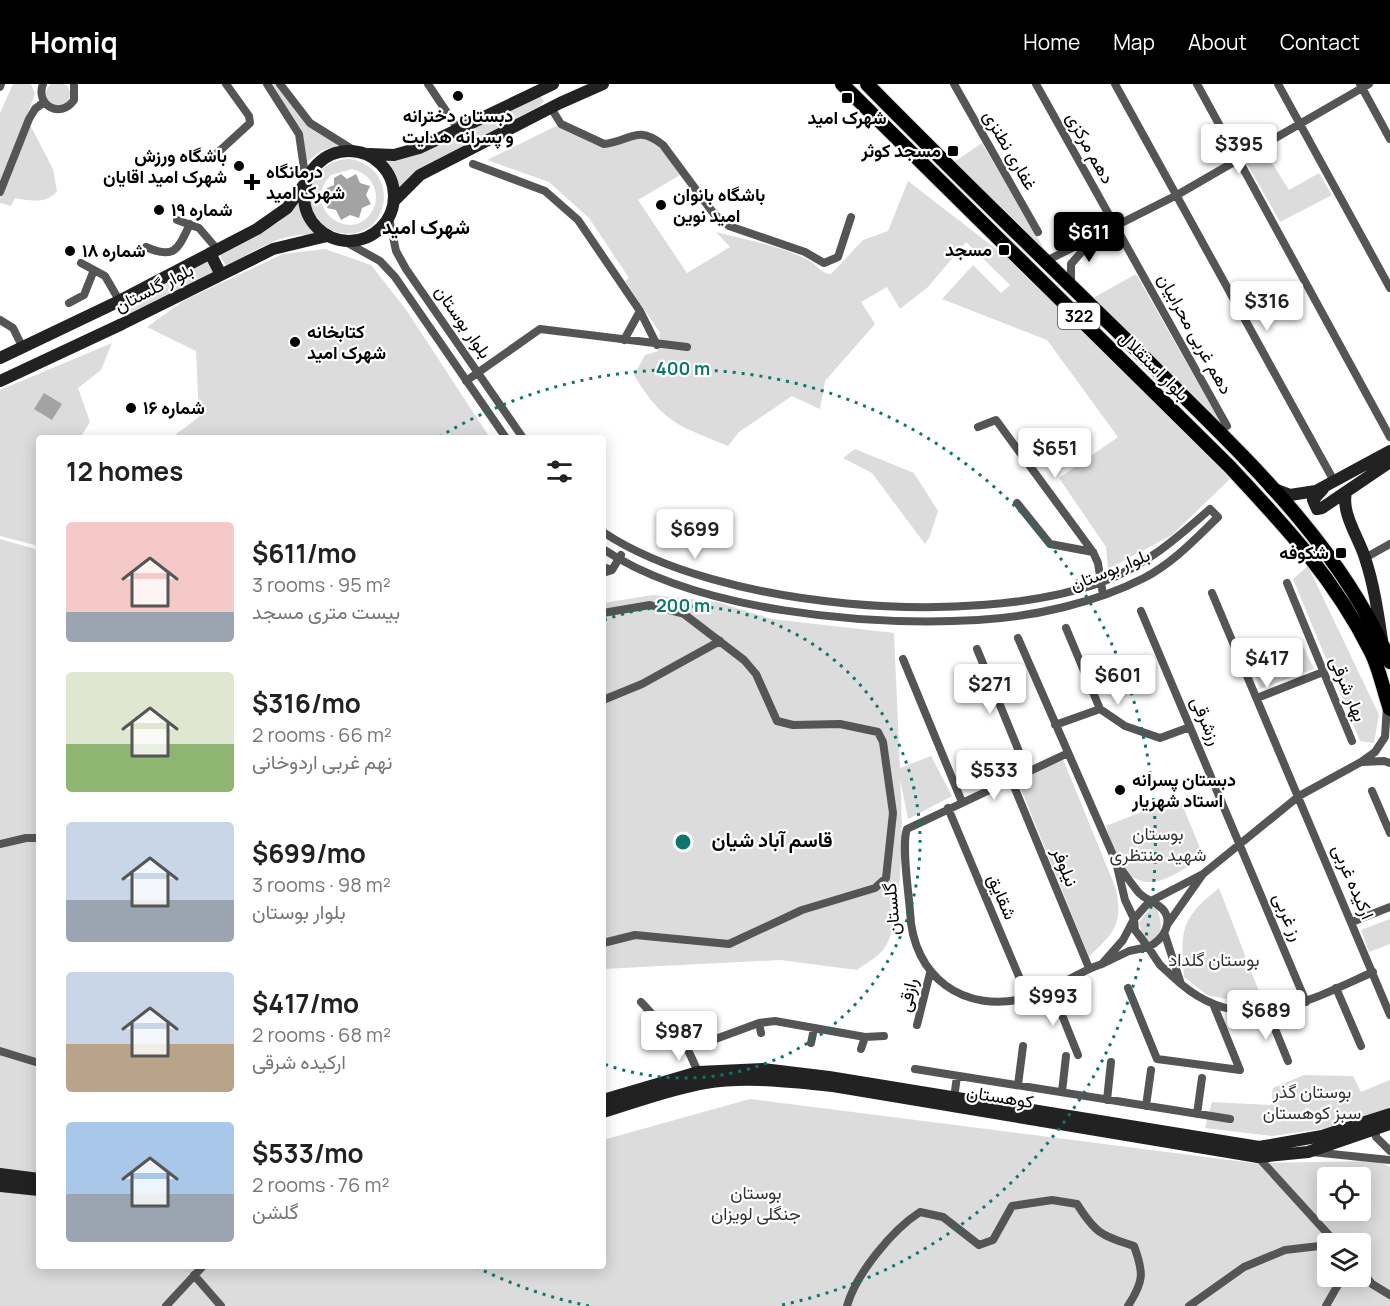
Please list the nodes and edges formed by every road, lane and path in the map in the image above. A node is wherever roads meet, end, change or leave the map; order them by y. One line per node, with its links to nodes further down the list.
1 (35, 84): 18 (street)
2 (43, 84): 18 (street)
3 (226, 84): 24 (street)
4 (267, 84): 27 (street)
5 (280, 84): 23 (street)
6 (428, 84): 21 (street)
7 (603, 84): 19 (main road)
8 (842, 84): 79 (main road, بلوار استقلال / 322)
9 (867, 84): 42 (main road, بلوار استقلال / 322)
10 (954, 84): 36 (street, غفاری نطنزی)
11 (1036, 84): 35 (street, دهم مرکزی)
12 (1115, 84): 29 (street)
13 (1197, 84): 25 (street)
14 (1278, 84): 20 (street)
15 (75, 85): 18 (street)
16 (1364, 85): 20 (street); 22 (street)
17 (549, 86): 19 (main road); 21 (main road)
18 (42, 98): 28 (street)
19 (555, 105): 30 (main road); 31 (street)
20 (1300, 124): 25 (street); 47 (street)
21 (458, 129): 23 (main road)
22 (1390, 139)
23 (360, 152): 27 (main road); 30 (main road)
24 (214, 156)
25 (1239, 160): 29 (street); 66 (street)
26 (473, 164): 50 (street)
27 (306, 182): 37 (main road); 41 (main road, بلوار گلستان)
28 (0, 192)
29 (1178, 195): 35 (street); 69 (street)
30 (394, 201): 33 (main road)
31 (851, 217)
32 (178, 218): 34 (street)
33 (389, 218): 39 (main road); 59 (street, بلوار بوستان)
34 (189, 224): 40 (street); 41 (street)
35 (1116, 228): 38 (street); 62 (street, دهم غربی محرابیان)
36 (1038, 232)
37 (327, 236): 39 (main road); 45 (main road, بلوار گلستان)
38 (1094, 239): 42 (street); 46 (street)
39 (344, 241): 61 (street, بلوار بوستان)
40 (146, 247)
41 (214, 251): 45 (main road); 48 (main road, بلوار گلستان)
42 (1046, 261): 46 (main road, بلوار استقلال / 322)
43 (81, 266): 44 (street)
44 (92, 270): 48 (street); 49 (street)
45 (221, 274): 52 (main road, بلوار گلستان)
46 (1071, 285): 70 (main road, بلوار استقلال / 322)
47 (1390, 288)
48 (116, 302): 52 (main road); 55 (main road, بلوار گلستان)
49 (69, 303)
50 (640, 311): 53 (street); 54 (street)
51 (0, 320): 55 (street)
52 (122, 324): 58 (main road, بلوار گلستان)
53 (624, 340): 54 (street); 59 (street)
54 (657, 345): 56 (street)
55 (20, 347): 57 (main road, بلوار گلستان); 58 (main road)
56 (687, 347)
57 (0, 358)
58 (26, 369): 60 (main road, بلوار گلستان)
59 (478, 373): 61 (street); 65 (street, بلوار بوستان)
60 (0, 381)
61 (466, 381): 64 (street, بلوار بوستان)
62 (1227, 426)
63 (978, 427): 78 (street)
64 (504, 435)
65 (521, 435)
66 (1390, 437)
67 (1390, 451): 69 (main road)
68 (1390, 462): 71 (main road)
69 (1334, 482): 70 (main road); 71 (main road)
70 (1270, 487): 74 (main road, بلوار استقلال / 322)
71 (1346, 492): 81 (main road)
72 (1017, 503): 78 (street)
73 (606, 534): 76 (street, بلوار بوستان)
74 (1322, 543): 79 (main road); 99 (main road, بلوار استقلال / 322)
75 (1390, 544): 81 (street)
76 (625, 547): 82 (street); 89 (street, بلوار بوستان)
77 (606, 551): 82 (street, بلوار بوستان)
78 (1093, 552): 85 (street)
79 (1310, 554): 106 (main road, بلوار استقلال / 322)
80 (1151, 558): 83 (street); 83 (street, بلوار بوستان); 85 (street, بلوار بوستان)
81 (1365, 558): 99 (main road)
82 (618, 559): 84 (street); 92 (street, بلوار بوستان)
83 (1157, 571): 88 (street, بلوار بوستان)
84 (608, 572)
85 (1101, 582): 88 (street); 91 (street, بلوار بوستان)
86 (1287, 583): 103 (street, بهار شرقی)
87 (1212, 593): 104 (street, ارکیده غربی)
88 (1103, 594): 95 (street, بلوار بوستان)
89 (782, 595): 90 (street, بلوار بوستان); 92 (street)
90 (794, 597): 91 (street, بلوار بوستان); 92 (street)
91 (974, 606): 95 (street)
92 (782, 610): 95 (street, بلوار بوستان)
93 (1141, 611): 109 (street, رزشرقی)
94 (606, 613): 98 (street)
95 (978, 620)
96 (1066, 628): 107 (street)
97 (1018, 638): 108 (street)
98 (720, 641): 105 (street); 131 (street)
99 (1383, 645): 102 (main road, بلوار استقلال / 322)
100 (977, 649): 114 (street)
101 (903, 659): 118 (street)
102 (1390, 662)
103 (1323, 672): 104 (street); 110 (street, بهار شرقی)
104 (1257, 698): 117 (street, ارکیده غربی)
105 (606, 699)
106 (1389, 705): 112 (street)
107 (1100, 710): 108 (street); 109 (street)
108 (1055, 725): 111 (street)
109 (1190, 727): 123 (street, رزشرقی)
110 (1352, 741)
111 (1068, 753): 114 (street); 124 (street)
112 (1361, 762): 113 (street); 117 (street)
113 (1390, 763)
114 (1027, 771): 115 (street)
115 (1011, 778): 118 (street); 134 (street, نیلوفر)
116 (1372, 791): 120 (street)
117 (1299, 796): 123 (street); 129 (street, ارکیده غربی)
118 (962, 802): 119 (street)
119 (948, 808): 136 (street, گلستان); 141 (street, شقایق)
120 (1390, 833)
121 (36, 838): 122 (street)
122 (0, 844)
123 (1240, 844): 125 (street); 143 (street, رز غربی)
124 (1116, 862): 126 (street); 128 (street)
125 (1203, 874): 126 (street); 130 (street)
126 (1149, 902): 128 (street); 130 (street)
127 (1390, 907): 129 (street)
128 (1134, 920): 132 (street); 133 (street)
129 (1352, 922): 135 (street, ارکیده غربی)
130 (1166, 930): 132 (street); 137 (street)
131 (606, 942)
132 (1148, 947): 133 (street, گلستان); 137 (street)
133 (1102, 964): 134 (street, گلستان)
134 (1089, 968): 140 (street, گلستان)
135 (1373, 972): 139 (street); 146 (street, ارکیده غربی)
136 (930, 973): 141 (street, گلستان); 148 (street, رازقی)
137 (1181, 984): 144 (street)
138 (1128, 988): 144 (street)
139 (1336, 988): 143 (street); 156 (street)
140 (1052, 990): 141 (street, گلستان); 159 (street)
141 (1028, 998)
142 (641, 1002): 153 (street)
143 (1306, 1002): 145 (street)
144 (1214, 1006): 145 (street)
145 (1268, 1012): 161 (street)
146 (1390, 1015)
147 (759, 1023): 149 (street); 150 (street); 153 (street)
148 (918, 1025)
149 (814, 1029): 152 (street); 154 (street)
150 (761, 1033)
151 (884, 1036): 152 (street)
152 (865, 1037): 157 (street)
153 (684, 1041): 166 (street)
154 (811, 1043)
155 (1023, 1046): 169 (street)
156 (1361, 1046)
157 (861, 1049)
158 (0, 1051): 162 (street)
159 (1078, 1055)
160 (1066, 1056): 170 (street)
161 (1288, 1061)
162 (36, 1062)
163 (1111, 1062): 173 (street)
164 (915, 1069): 167 (street)
165 (1150, 1070): 174 (street)
166 (698, 1072): 171 (main road, کوهستان); 172 (main road, کوهستان)
167 (957, 1076): 169 (street); 172 (street)
168 (1202, 1078): 176 (street)
169 (1018, 1085): 170 (street)
170 (1062, 1092): 173 (street)
171 (606, 1099)
172 (954, 1099): 177 (main road, کوهستان)
173 (1107, 1100): 174 (street)
174 (1146, 1106): 176 (street)
175 (606, 1111): 183 (main road, کوهستان)
176 (1197, 1114): 178 (street)
177 (1390, 1114)
178 (1230, 1119)
179 (1390, 1124): 180 (main road, کوهستان)
180 (1376, 1128): 181 (street); 182 (main road, کوهستان)
181 (1390, 1151)
182 (1308, 1152): 183 (main road, کوهستان); 184 (street)
183 (1258, 1157): 189 (street)
184 (1390, 1160)
185 (0, 1174): 186 (main road)
186 (36, 1179)
187 (0, 1186): 188 (main road)
188 (36, 1190)
189 (1328, 1233)
190 (1317, 1246): 200 (street)
191 (200, 1269): 192 (street)
192 (194, 1275): 196 (street); 197 (street)
193 (1371, 1283): 195 (street)
194 (1337, 1287): 201 (street)
195 (1390, 1295)
196 (166, 1306)
197 (221, 1306)
198 (847, 1306): 199 (street)
199 (1128, 1306)
200 (1189, 1306)
201 (1326, 1306)

